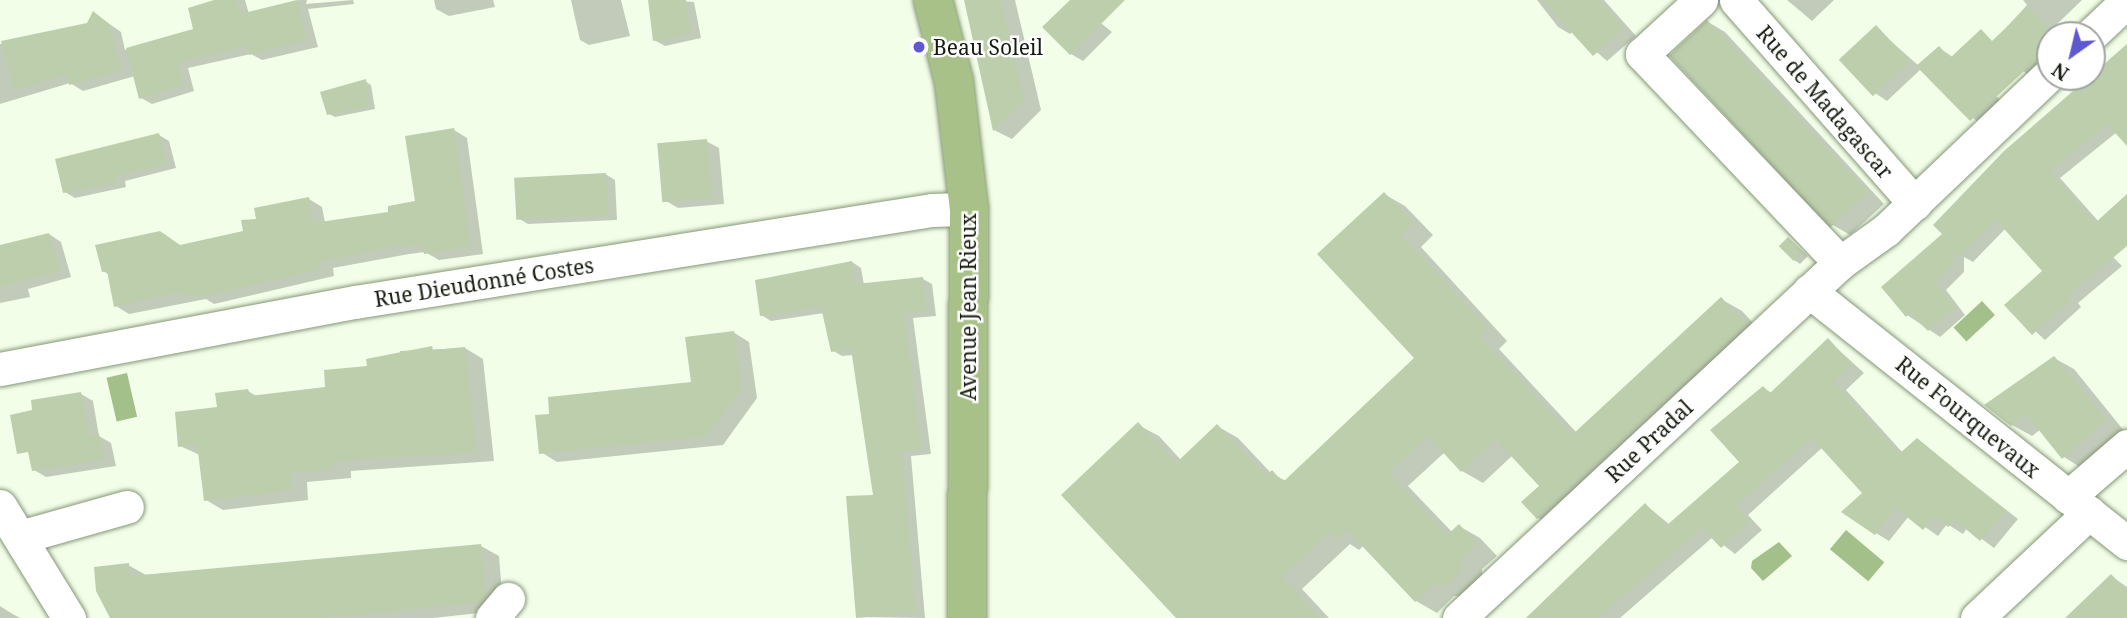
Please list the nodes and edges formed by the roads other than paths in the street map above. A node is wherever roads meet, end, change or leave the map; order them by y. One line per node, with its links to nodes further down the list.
1 (933, 0): 8 (main road, Avenue Jean Rieux)
2 (1701, 0): 9 (street)
3 (1736, 0): 7 (street, Rue de Madagascar)
4 (2127, 1): 5 (street)
5 (2106, 21)
6 (2036, 87): 7 (street, Rue Pradal)
7 (1915, 204): 9 (street, Rue Pradal)
8 (969, 209): 11 (street, Rue Dieudonné Costes); 18 (main road, Avenue Jean Rieux)
9 (1840, 263): 10 (street, Rue Pradal)
10 (1809, 291): 13 (street, Rue Fourquevaux); 19 (street, Rue Pradal)
11 (0, 369)
12 (2127, 446): 13 (street)
13 (2078, 505): 16 (street, Rue Fourquevaux); 20 (street)
14 (127, 507): 15 (street)
15 (8, 525): 17 (street)
16 (2127, 543)
17 (69, 618)
18 (967, 618)
19 (1459, 618)
20 (1977, 618)

